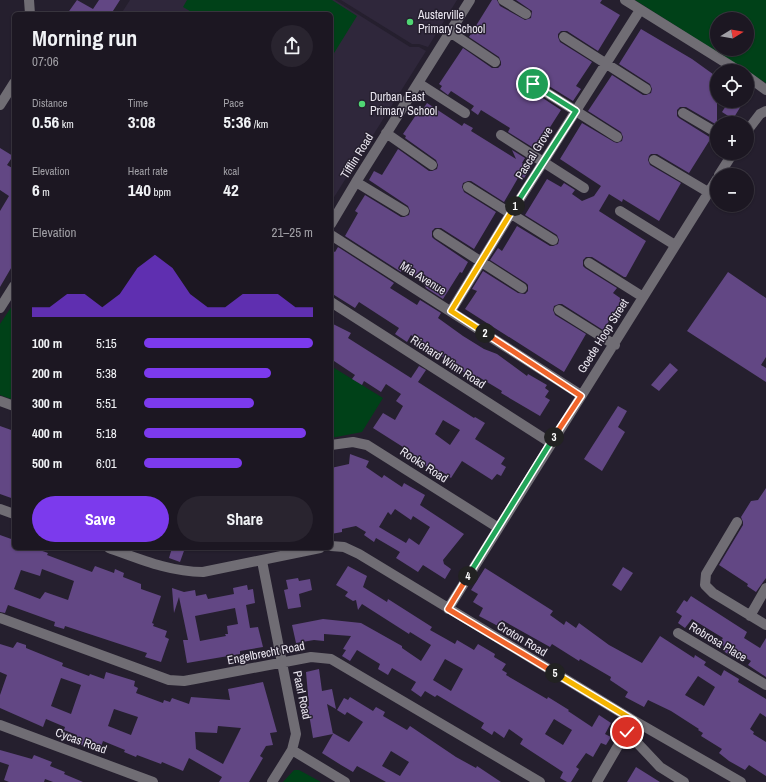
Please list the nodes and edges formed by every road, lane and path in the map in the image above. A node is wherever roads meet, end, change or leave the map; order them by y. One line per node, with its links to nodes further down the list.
1 (29, 0): 6 (street)
2 (470, 0): 8 (street, Tifflin Road)
3 (503, 0): 7 (street)
4 (624, 0): 5 (street)
5 (640, 10): 11 (street, Pascal Grove); 12 (street)
6 (30, 12)
7 (526, 14)
8 (450, 32): 10 (street); 14 (street, Tifflin Road)
9 (564, 37): 11 (street)
10 (495, 62)
11 (606, 63): 17 (street); 20 (street, Pascal Grove)
12 (728, 64)
13 (754, 81): 18 (street)
14 (418, 83): 22 (street); 26 (street, Tifflin Road)
15 (533, 84): 20 (street)
16 (12, 88): 19 (street)
17 (646, 89)
18 (766, 90)
19 (6, 101)
20 (576, 111): 28 (street); 30 (street, Pascal Grove)
21 (766, 111): 24 (street)
22 (465, 113)
23 (683, 113): 25 (street)
24 (754, 120)
25 (710, 129)
26 (386, 133): 31 (street); 32 (street, Tifflin Road)
27 (501, 136): 30 (street)
28 (617, 137)
29 (654, 160): 36 (street)
30 (544, 161): 34 (street); 39 (street, Pascal Grove)
31 (432, 165)
32 (356, 182): 38 (street); 40 (street, Tifflin Road)
33 (468, 187): 39 (street)
34 (584, 188)
35 (710, 189): 36 (street, Goede Hoop Street)
36 (708, 192): 44 (street, Goede Hoop Street)
37 (620, 211): 44 (street)
38 (404, 212)
39 (511, 213): 43 (street); 45 (street, Pascal Grove)
40 (333, 221)
41 (438, 234): 45 (street)
42 (333, 236): 53 (street, Mia Avenue)
43 (553, 240)
44 (675, 245): 49 (street, Goede Hoop Street)
45 (481, 262): 47 (street); 53 (street, Pascal Grove)
46 (589, 263): 49 (street)
47 (522, 288)
48 (12, 289): 51 (street)
49 (643, 297): 54 (street, Goede Hoop Street)
50 (333, 303): 58 (street, Richard Winn Road)
51 (0, 308)
52 (559, 310): 54 (street)
53 (451, 311): 55 (street, Mia Avenue)
54 (615, 344): 55 (street, Goede Hoop Street)
55 (581, 396): 58 (street, Goede Hoop Street)
56 (0, 401): 57 (street)
57 (12, 405)
58 (551, 443): 63 (street, Goede Hoop Street)
59 (333, 445): 63 (street, Rooks Road)
60 (0, 509): 61 (street)
61 (12, 513)
62 (737, 522): 70 (street)
63 (497, 527): 69 (street, Goede Hoop Street)
64 (333, 546): 69 (street, Croton Road)
65 (114, 550): 67 (street)
66 (310, 550): 67 (street)
67 (262, 560): 74 (street, Paarl Road)
68 (766, 588): 70 (street)
69 (448, 609): 76 (street, Croton Road)
70 (750, 616): 72 (street)
71 (0, 618): 74 (street, Engelbrecht Road)
72 (766, 625)
73 (678, 633): 75 (street, Robrosa Place)
74 (281, 663): 79 (street, Paarl Road); 84 (street, Engelbrecht Road)
75 (766, 685)
76 (633, 720): 78 (street); 87 (street, Croton Road)
77 (0, 725): 80 (street, Cycas Road)
78 (627, 732): 85 (street); 86 (street)
79 (292, 750): 82 (street, Paarl Road); 83 (street)
80 (139, 779): 81 (street, Cycas Road)
81 (153, 782)
82 (272, 782)
83 (345, 782)
84 (540, 782)
85 (597, 782)
86 (684, 782)
87 (741, 782)

